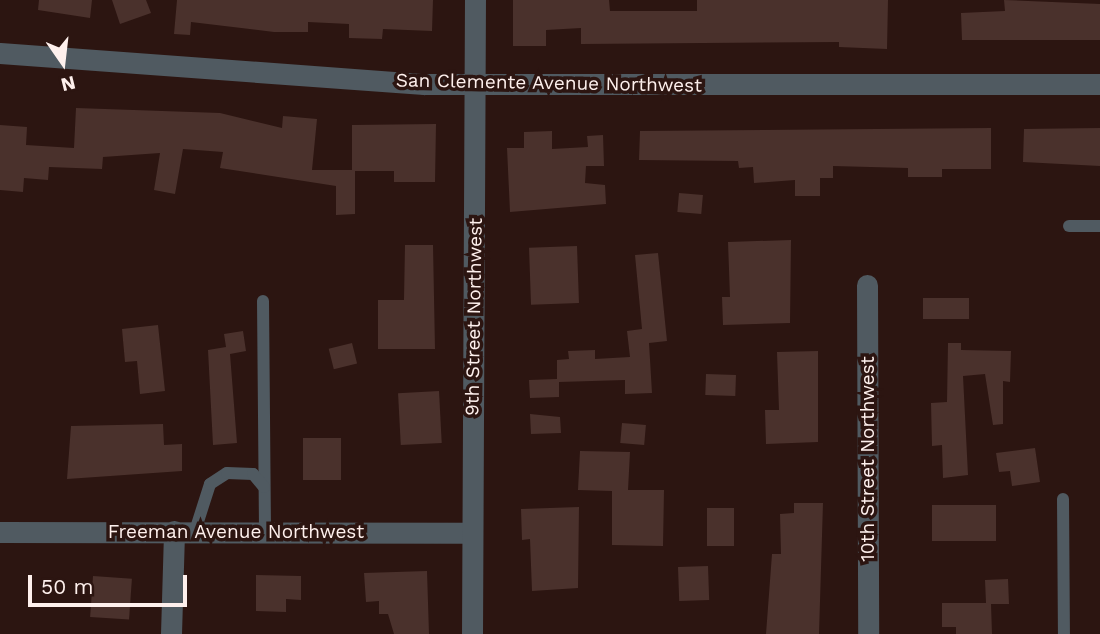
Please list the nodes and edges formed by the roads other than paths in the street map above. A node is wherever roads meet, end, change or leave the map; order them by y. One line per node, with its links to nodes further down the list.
1 (475, 0): 4 (street, 9th Street Northwest)
2 (0, 53): 4 (street, San Clemente Avenue Northwest)
3 (1100, 84): 4 (street, San Clemente Avenue Northwest)
4 (476, 85): 14 (street, 9th Street Northwest)
5 (1069, 226): 6 (lane)
6 (1100, 226)
7 (867, 285): 17 (street, 10th Street Northwest)
8 (263, 301): 9 (lane)
9 (264, 487): 11 (lane); 13 (lane)
10 (1063, 499): 18 (lane)
11 (184, 531): 12 (street, Freeman Avenue Northwest); 13 (street, Freeman Avenue Northwest); 15 (street)
12 (0, 532)
13 (265, 532): 14 (street, Freeman Avenue Northwest)
14 (472, 533): 16 (street, 9th Street Northwest)
15 (171, 634)
16 (472, 634)
17 (868, 634)
18 (1064, 634)

